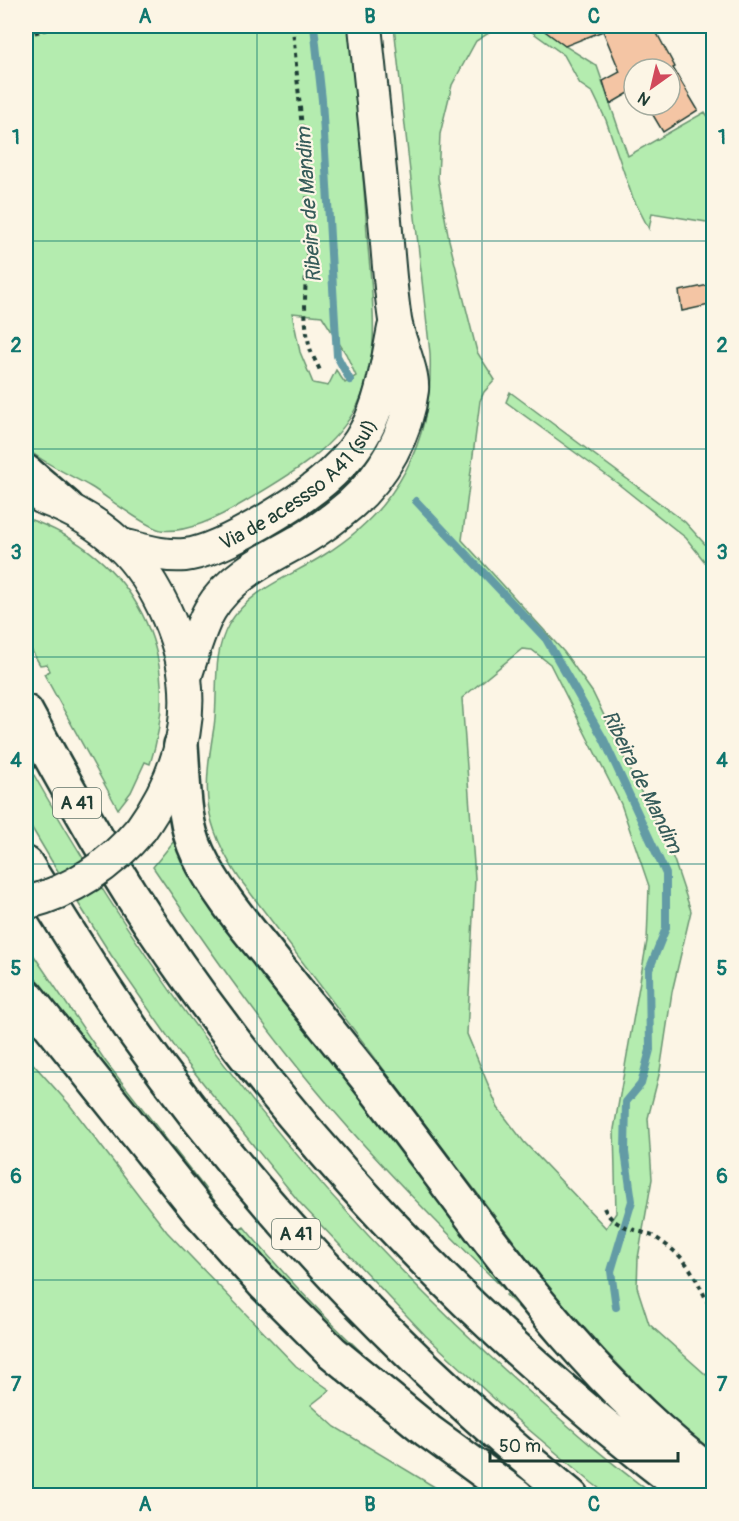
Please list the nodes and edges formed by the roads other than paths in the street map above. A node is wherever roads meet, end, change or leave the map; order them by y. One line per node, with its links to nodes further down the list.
1 (365, 26): 2 (main road)
2 (395, 322): 6 (main road, Via de acessso A41 (sul)); 7 (main road)
3 (26, 472): 5 (highway)
4 (26, 493): 5 (main road)
5 (67, 507): 6 (main road)
6 (122, 545): 7 (main road)
7 (186, 674): 9 (main road)
8 (26, 712): 16 (highway, A 41)
9 (181, 745): 11 (main road, bridge); 13 (highway)
10 (26, 864): 15 (highway, A 41)
11 (26, 903)
12 (26, 995): 14 (highway)
13 (714, 1475)
14 (517, 1496)
15 (571, 1496)
16 (694, 1496)

